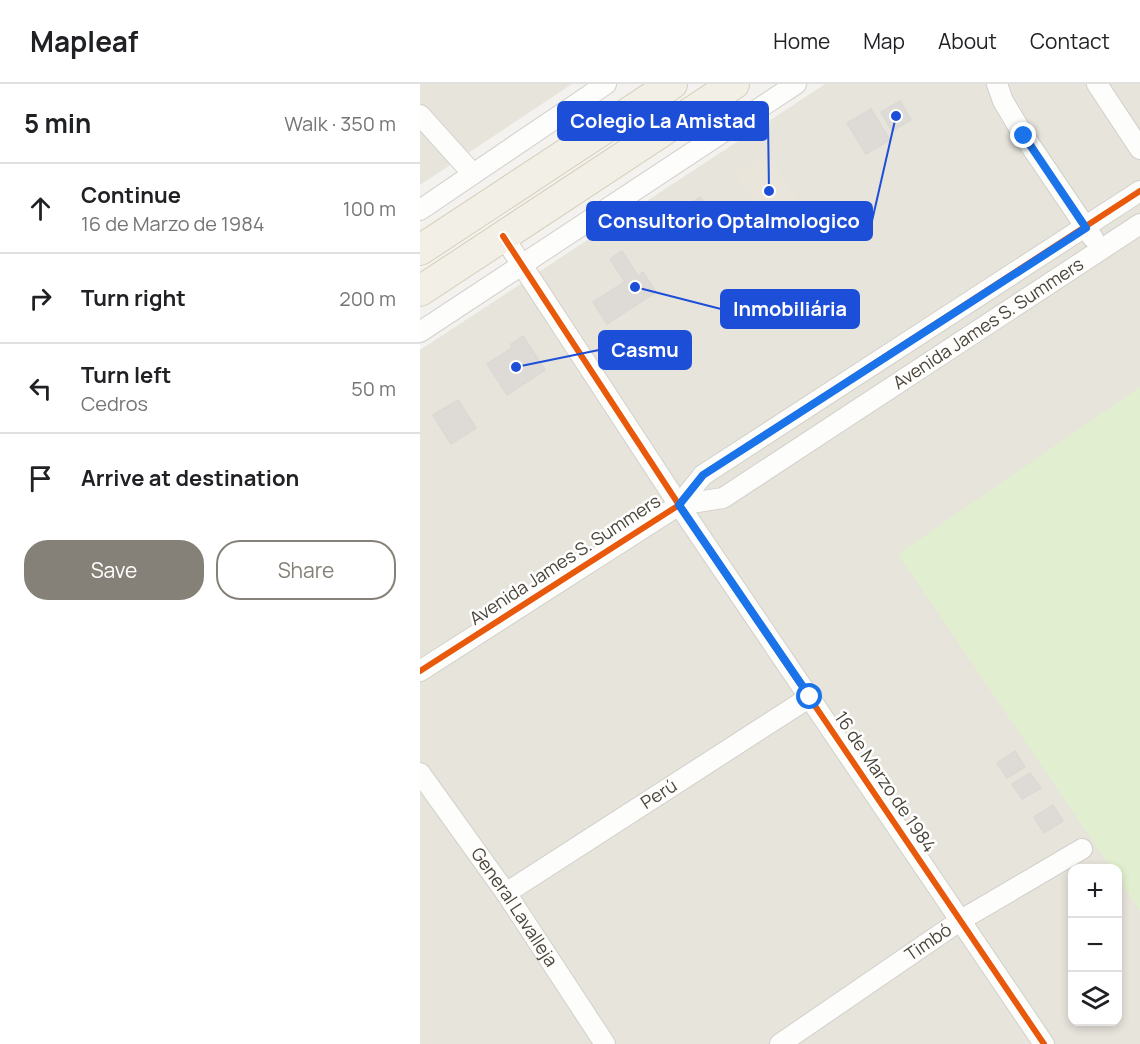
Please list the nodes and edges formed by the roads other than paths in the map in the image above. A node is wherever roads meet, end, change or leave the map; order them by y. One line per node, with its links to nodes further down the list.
1 (606, 84): 9 (street)
2 (672, 84): 15 (main road)
3 (734, 84): 14 (main road)
4 (796, 84): 17 (street)
5 (997, 84): 13 (street)
6 (1097, 84): 8 (street)
7 (420, 115): 9 (street)
8 (1140, 149)
9 (473, 174): 11 (street)
10 (1140, 191): 13 (street, Avenida James S. Summers)
11 (420, 210)
12 (1140, 224): 16 (street, Avenida James S. Summers)
13 (1086, 228): 16 (street); 20 (street, Avenida James S. Summers)
14 (503, 236): 17 (street, 16 de Marzo de 1984); 18 (main road)
15 (420, 250)
16 (1101, 250): 20 (street, Avenida James S. Summers)
17 (522, 266): 19 (street); 20 (street, 16 de Marzo de 1984)
18 (420, 291)
19 (420, 332)
20 (679, 505): 21 (street, Avenida James S. Summers); 22 (street, 16 de Marzo de 1984)
21 (420, 671)
22 (810, 697): 25 (street, Perú); 26 (street, 16 de Marzo de 1984)
23 (420, 773): 25 (street, General Lavalleja)
24 (1082, 849): 26 (street, Timbó)
25 (506, 893): 27 (street, General Lavalleja)
26 (961, 920): 28 (street, Timbó); 29 (street, 16 de Marzo de 1984)
27 (605, 1044)
28 (780, 1044)
29 (1044, 1044)

